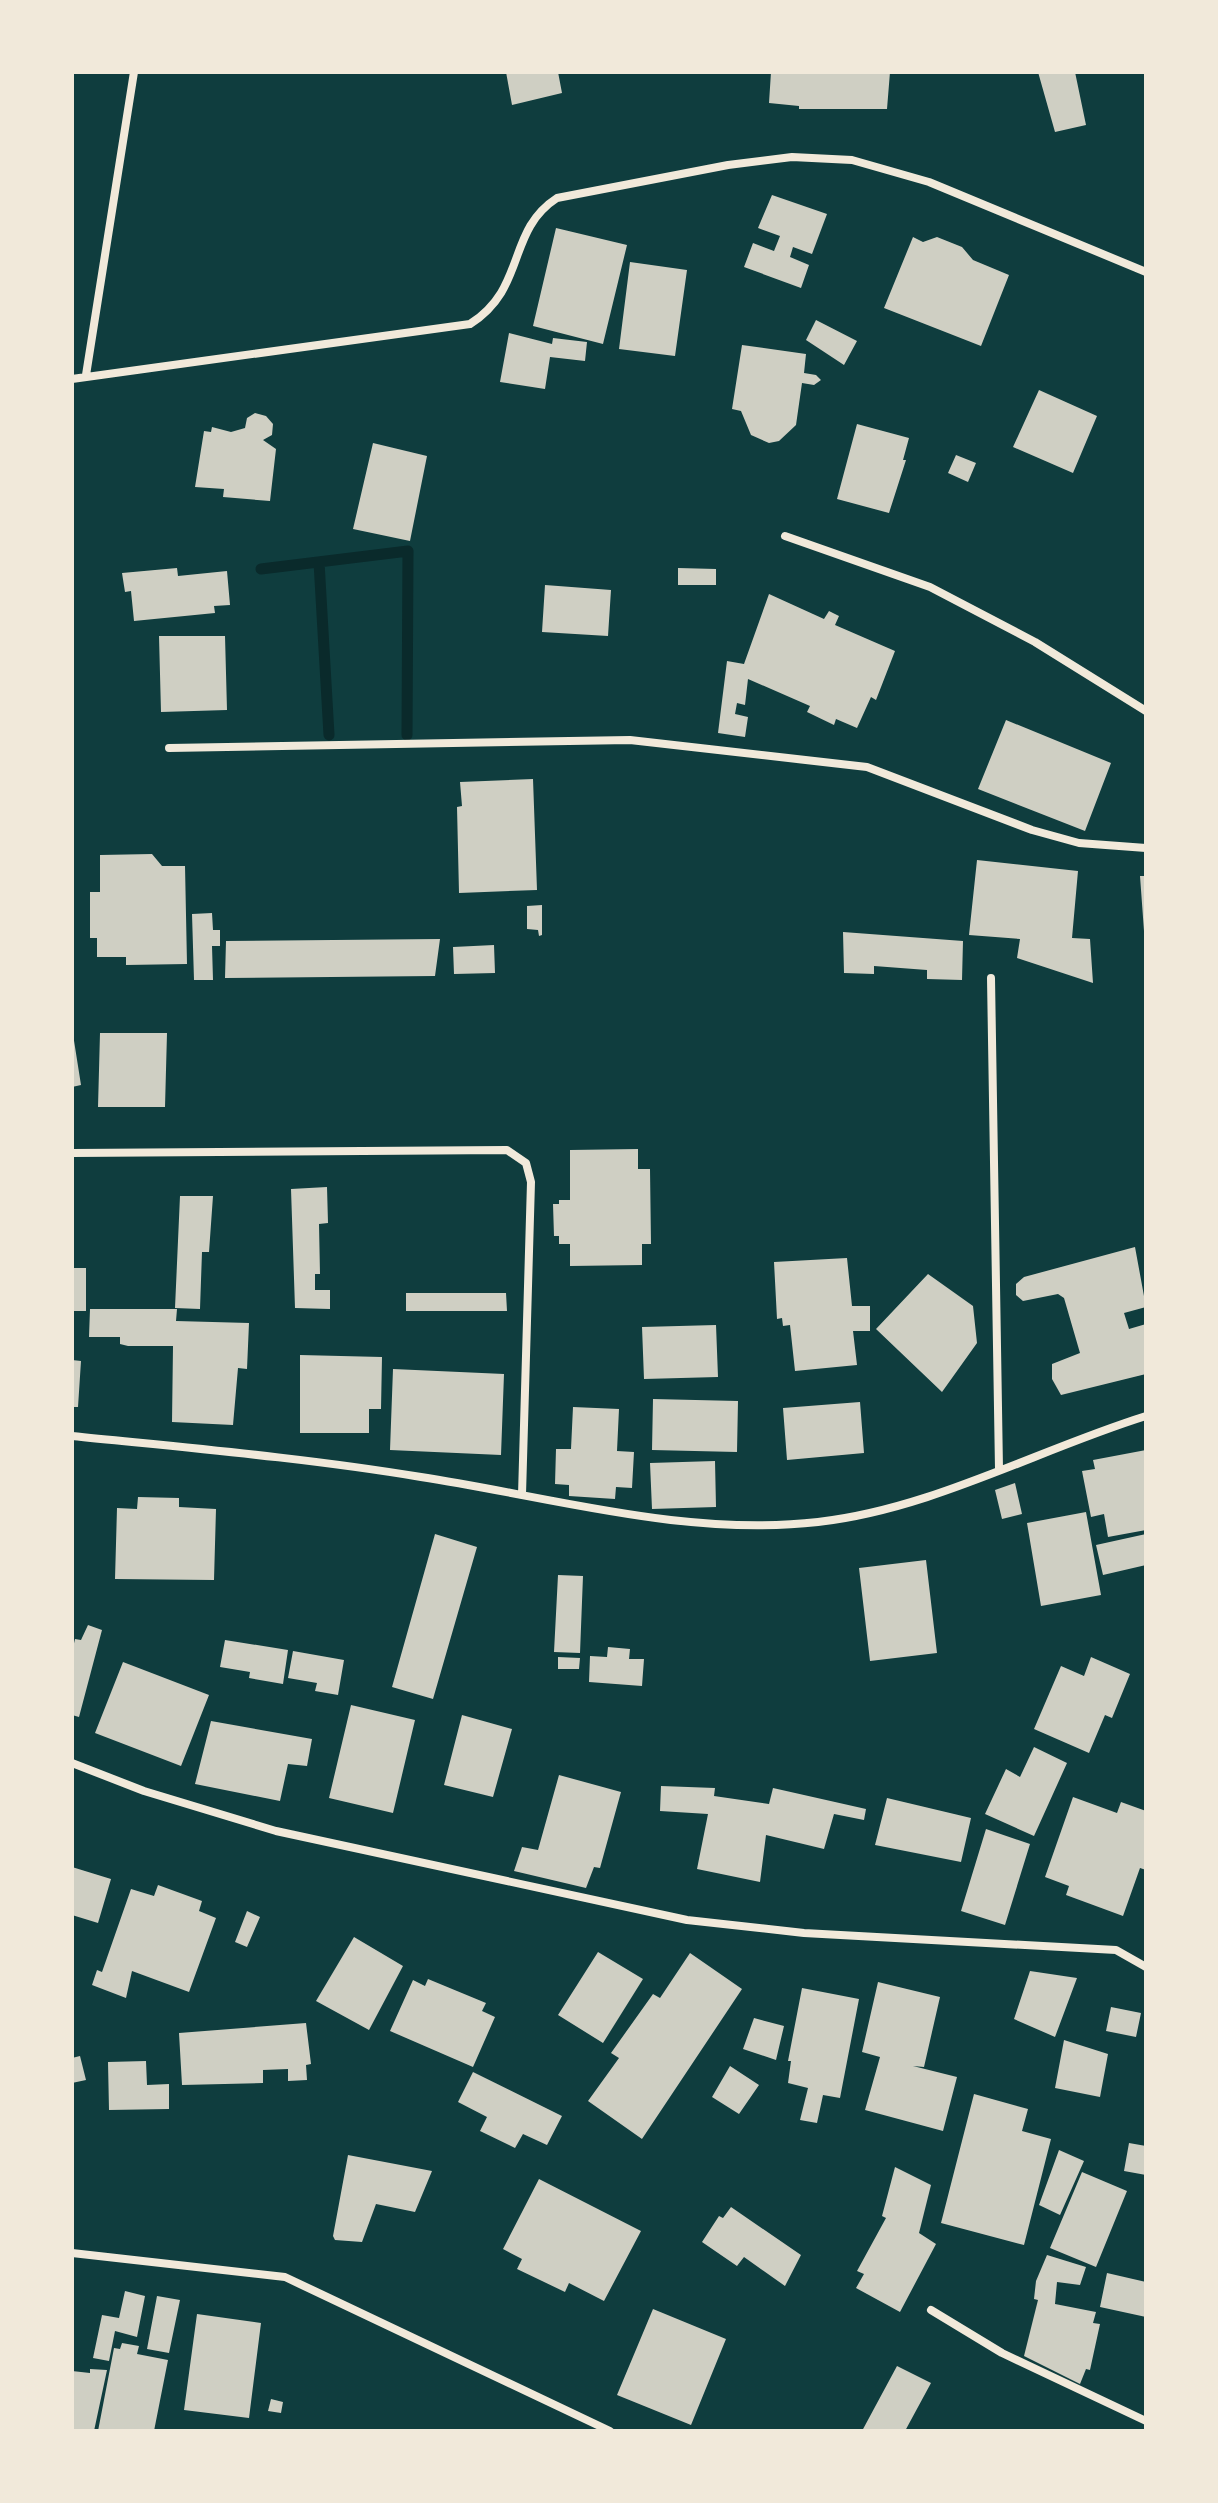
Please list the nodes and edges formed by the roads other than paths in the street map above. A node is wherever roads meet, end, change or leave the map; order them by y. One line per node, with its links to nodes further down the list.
1 (134, 72): 3 (street)
2 (1146, 272): 3 (street)
3 (86, 375): 4 (street)
4 (72, 379)
5 (785, 536): 6 (street)
6 (1146, 711)
7 (169, 748): 8 (street)
8 (1146, 848)
9 (991, 978): 13 (street)
10 (72, 1153): 14 (street)
11 (1146, 1416): 13 (street)
12 (72, 1436): 14 (street)
13 (999, 1469): 14 (street)
14 (522, 1495)
15 (72, 1763): 16 (street)
16 (1146, 1967)
17 (72, 2253): 20 (street)
18 (931, 2310): 19 (street)
19 (1146, 2421)
20 (610, 2431)

